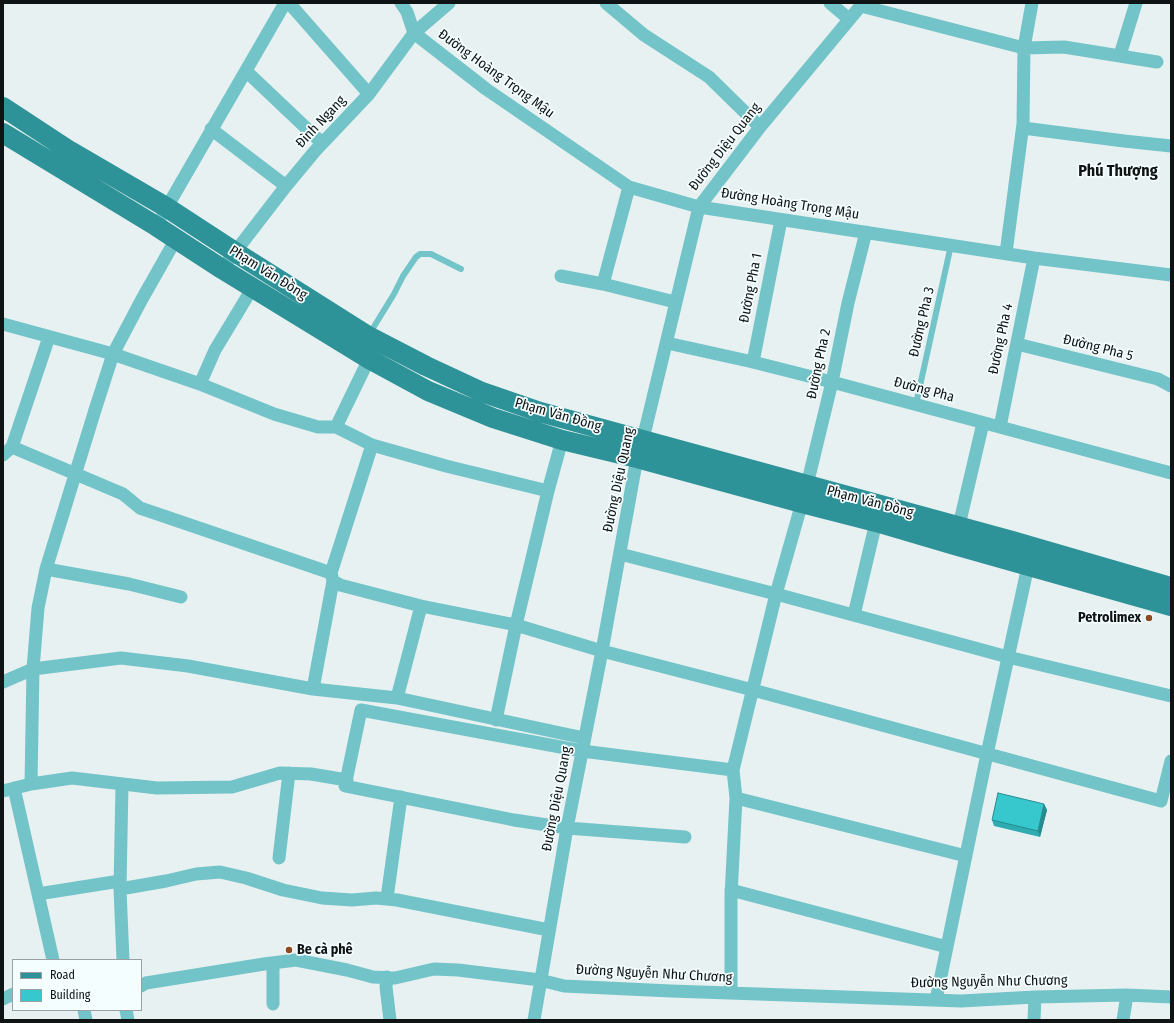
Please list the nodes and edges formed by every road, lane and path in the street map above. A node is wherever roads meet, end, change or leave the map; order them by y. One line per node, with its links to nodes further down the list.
1 (286, 3): 15 (street)
2 (290, 3): 16 (street)
3 (400, 3): 11 (street)
4 (449, 3): 11 (street, Đình Ngang)
5 (606, 3): 18 (street)
6 (830, 3): 10 (street)
7 (1032, 3): 12 (street)
8 (1136, 3): 13 (street)
9 (862, 4): 10 (street, Đường Diệu Quang); 12 (street)
10 (849, 19): 18 (street, Đường Diệu Quang)
11 (414, 33): 16 (street, Đình Ngang); 25 (street, Đường Hoàng Trọng Mậu)
12 (1024, 48): 13 (street); 19 (street)
13 (1120, 55): 14 (street)
14 (1157, 62)
15 (246, 71): 20 (street); 22 (street)
16 (369, 94): 22 (street, Đình Ngang)
17 (3, 107): 26 (main road, Phạm Văn Đồng)
18 (760, 127): 27 (street, Đường Diệu Quang)
19 (1023, 128): 23 (street); 34 (street)
20 (211, 129): 24 (street); 26 (street)
21 (3, 133): 29 (main road, Phạm Văn Đồng)
22 (322, 143): 24 (street, Đình Ngang)
23 (1171, 146)
24 (286, 186): 33 (street, Đình Ngang)
25 (629, 187): 27 (street, Đường Hoàng Trọng Mậu); 40 (street)
26 (166, 207): 29 (street); 33 (main road, Phạm Văn Đồng)
27 (699, 207): 28 (street, Đường Hoàng Trọng Mậu); 42 (street, Đường Diệu Quang)
28 (780, 220): 30 (street, Đường Hoàng Trọng Mậu); 50 (street, Đường Pha 1)
29 (156, 226): 31 (main road, Phạm Văn Đồng)
30 (866, 232): 32 (street, Đường Hoàng Trọng Mậu); 51 (street, Đường Pha 2)
31 (176, 239): 36 (main road, Phạm Văn Đồng); 48 (street)
32 (951, 245): 34 (street, Đường Hoàng Trọng Mậu); 54 (lane, Đường Pha 3)
33 (235, 252): 36 (street, Đình Ngang); 44 (main road, Phạm Văn Đồng)
34 (1006, 253): 35 (street, Đường Hoàng Trọng Mậu)
35 (1034, 258): 38 (street, Đường Hoàng Trọng Mậu); 47 (street, Đường Pha 4)
36 (222, 269): 41 (main road, Phạm Văn Đồng)
37 (461, 269): 44 (lane)
38 (1171, 275)
39 (561, 276): 40 (street)
40 (603, 284): 42 (street)
41 (253, 287): 49 (main road, Phạm Văn Đồng); 52 (street)
42 (675, 302): 46 (street, Đường Diệu Quang)
43 (3, 324): 45 (street)
44 (368, 336): 58 (main road, Phạm Văn Đồng)
45 (49, 337): 48 (street); 61 (street)
46 (666, 343): 50 (street, Đường Pha); 58 (street, Đường Diệu Quang)
47 (1017, 344): 53 (street, Đường Pha 5); 57 (street, Đường Pha 4)
48 (113, 354): 52 (street); 64 (street)
49 (369, 359): 56 (street); 59 (main road, Phạm Văn Đồng)
50 (753, 362): 51 (street, Đường Pha)
51 (832, 382): 54 (street, Đường Pha); 66 (street, Đường Pha 2)
52 (200, 384): 56 (street)
53 (1171, 386)
54 (916, 404): 55 (street, Đường Pha)
55 (983, 423): 57 (street, Đường Pha); 68 (street)
56 (336, 427): 60 (street)
57 (1000, 427): 63 (street, Đường Pha)
58 (643, 439): 62 (street, Đường Diệu Quang); 66 (main road, Phạm Văn Đồng)
59 (562, 440): 62 (main road, Phạm Văn Đồng); 65 (street)
60 (372, 445): 65 (street); 73 (street)
61 (8, 451): 64 (street)
62 (637, 458): 66 (main road, Phạm Văn Đồng); 70 (street, Đường Diệu Quang)
63 (1171, 473)
64 (76, 474): 72 (street); 73 (street)
65 (548, 491): 80 (street)
66 (804, 494): 67 (main road, Phạm Văn Đồng); 68 (main road, Phạm Văn Đồng); 75 (street, Đường Pha 2)
67 (876, 522): 69 (main road, Phạm Văn Đồng); 79 (street)
68 (959, 526): 69 (street); 74 (main road, Phạm Văn Đồng)
69 (954, 545): 71 (main road, Phạm Văn Đồng)
70 (620, 554): 75 (street); 81 (street, Đường Diệu Quang)
71 (1028, 566): 78 (main road, Phạm Văn Đồng); 82 (street)
72 (46, 569): 76 (street); 83 (street)
73 (332, 577): 77 (street); 85 (street)
74 (1171, 587)
75 (776, 594): 79 (street); 86 (street, Đường Pha 2)
76 (181, 597)
77 (421, 606): 80 (street); 88 (street)
78 (1171, 606)
79 (854, 615): 82 (street)
80 (516, 625): 81 (street); 89 (street)
81 (602, 651): 86 (street); 90 (street, Đường Diệu Quang)
82 (1008, 657): 87 (street); 91 (street)
83 (33, 669): 84 (street); 85 (street); 96 (street)
84 (3, 682)
85 (313, 689): 88 (street)
86 (752, 690): 91 (street); 93 (street, Đường Pha 2)
87 (1171, 696)
88 (397, 698): 89 (street)
89 (496, 720): 90 (street)
90 (583, 745): 93 (street); 95 (street); 101 (street, Đường Diệu Quang)
91 (987, 754): 92 (street); 103 (street)
92 (1171, 761)
93 (733, 770): 100 (street, Đường Pha 2)
94 (289, 774): 95 (street); 97 (street); 104 (street)
95 (346, 780): 99 (street)
96 (31, 784): 97 (street); 98 (street)
97 (122, 784): 105 (street)
98 (9, 789): 107 (street)
99 (401, 797): 101 (street); 108 (street)
100 (736, 798): 103 (street); 106 (street, Đường Pha 2)
101 (567, 828): 102 (street); 109 (street, Đường Diệu Quang)
102 (685, 837)
103 (966, 856): 110 (street)
104 (279, 858)
105 (120, 885): 107 (street); 108 (street); 112 (street)
106 (732, 890): 110 (street); 117 (street, Đường Pha 2)
107 (38, 894): 111 (street)
108 (387, 898): 109 (street)
109 (549, 930): 115 (street, Đường Diệu Quang)
110 (947, 947): 123 (street)
111 (53, 959)
112 (123, 959)
113 (273, 963): 114 (street, Đường Nguyễn Như Chương); 116 (street, Đường Nguyễn Như Chương); 124 (street)
114 (387, 978): 115 (street, Đường Nguyễn Như Chương); 125 (street)
115 (540, 980): 117 (street, Đường Nguyễn Như Chương); 126 (street, Đường Diệu Quang)
116 (142, 986)
117 (731, 993): 123 (street, Đường Nguyễn Như Chương)
118 (12, 994): 122 (street)
119 (1127, 995): 120 (street, Đường Nguyễn Như Chương); 121 (street, Đường Nguyễn Như Chương); 128 (street)
120 (1035, 997): 123 (street, Đường Nguyễn Như Chương); 127 (street)
121 (1171, 997)
122 (3, 999)
123 (936, 1000)
124 (273, 1004)
125 (390, 1020)
126 (534, 1020)
127 (1034, 1020)
128 (1123, 1020)

